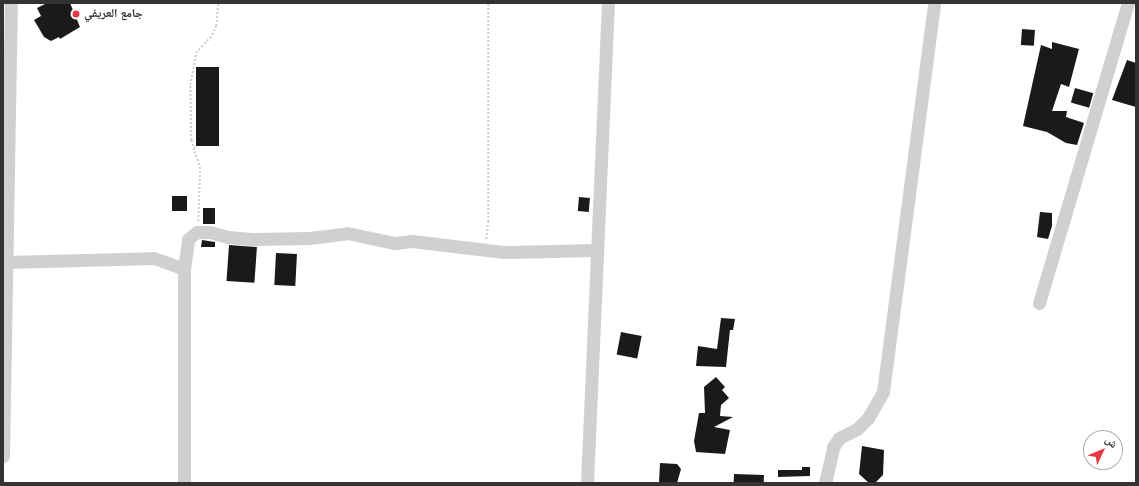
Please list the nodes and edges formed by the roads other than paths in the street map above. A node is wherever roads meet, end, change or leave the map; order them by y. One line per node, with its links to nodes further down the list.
1 (11, 3): 5 (street)
2 (608, 3): 6 (street)
3 (934, 3): 13 (street)
4 (1128, 3): 9 (street)
5 (5, 182): 7 (street)
6 (597, 250): 8 (street); 12 (street)
7 (6, 262): 8 (street); 10 (street)
8 (184, 269): 11 (street)
9 (1040, 303)
10 (3, 456)
11 (184, 483)
12 (587, 483)
13 (825, 483)

